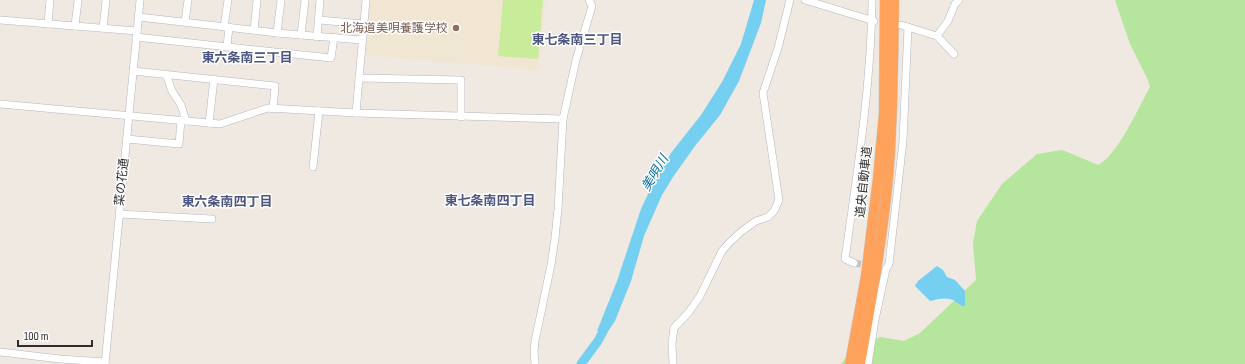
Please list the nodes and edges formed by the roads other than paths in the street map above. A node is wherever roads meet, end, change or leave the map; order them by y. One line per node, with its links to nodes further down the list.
1 (50, 0): 24 (street)
2 (78, 0): 26 (street)
3 (106, 0): 28 (street)
4 (140, 0): 19 (street, 菜の花通)
5 (188, 0): 23 (street)
6 (228, 0): 27 (street)
7 (257, 0): 29 (street)
8 (281, 0): 30 (street)
9 (305, 0): 32 (street)
10 (320, 0): 21 (street)
11 (366, 0): 25 (street)
12 (589, 0): 49 (street)
13 (790, 0): 61 (street)
14 (805, 0): 22 (street)
15 (872, 0): 22 (street)
16 (885, 0): 62 (highway, 道央自動車道)
17 (894, 0): 63 (highway, 道央自動車道)
18 (959, 0): 33 (street)
19 (139, 17): 23 (street); 31 (street, 菜の花通)
20 (0, 20): 24 (street)
21 (319, 20): 25 (street); 34 (street)
22 (873, 21): 56 (street)
23 (185, 22): 27 (street)
24 (48, 24): 26 (street)
25 (364, 24): 36 (street)
26 (75, 26): 28 (street)
27 (226, 27): 29 (street); 37 (street)
28 (103, 28): 31 (street)
29 (254, 30): 30 (street)
30 (277, 33): 32 (street)
31 (136, 34): 37 (street); 39 (street, 菜の花通)
32 (301, 35): 34 (street)
33 (937, 36): 38 (street); 64 (street)
34 (317, 37): 35 (street)
35 (334, 37): 36 (street); 37 (street)
36 (362, 40): 41 (street)
37 (227, 47)
38 (954, 54)
39 (133, 71): 40 (street); 47 (street, 菜の花通)
40 (166, 74): 42 (street); 50 (street)
41 (359, 78): 46 (street); 48 (street)
42 (214, 80): 44 (street); 51 (street)
43 (0, 104): 47 (street)
44 (273, 109): 45 (street); 51 (street)
45 (319, 111): 46 (street); 53 (street)
46 (356, 113): 48 (street)
47 (129, 116): 50 (street); 52 (street, 菜の花通)
48 (461, 116): 49 (street)
49 (563, 119): 60 (street)
50 (184, 120): 51 (street); 52 (street)
51 (209, 123)
52 (127, 139): 54 (street, 菜の花通)
53 (313, 167)
54 (119, 214): 55 (street); 59 (street, 菜の花通)
55 (212, 219)
56 (854, 263)
57 (0, 352): 58 (street)
58 (60, 362): 59 (street)
59 (105, 363)
60 (535, 364)
61 (673, 364)
62 (850, 364)
63 (860, 364)
64 (868, 364)

